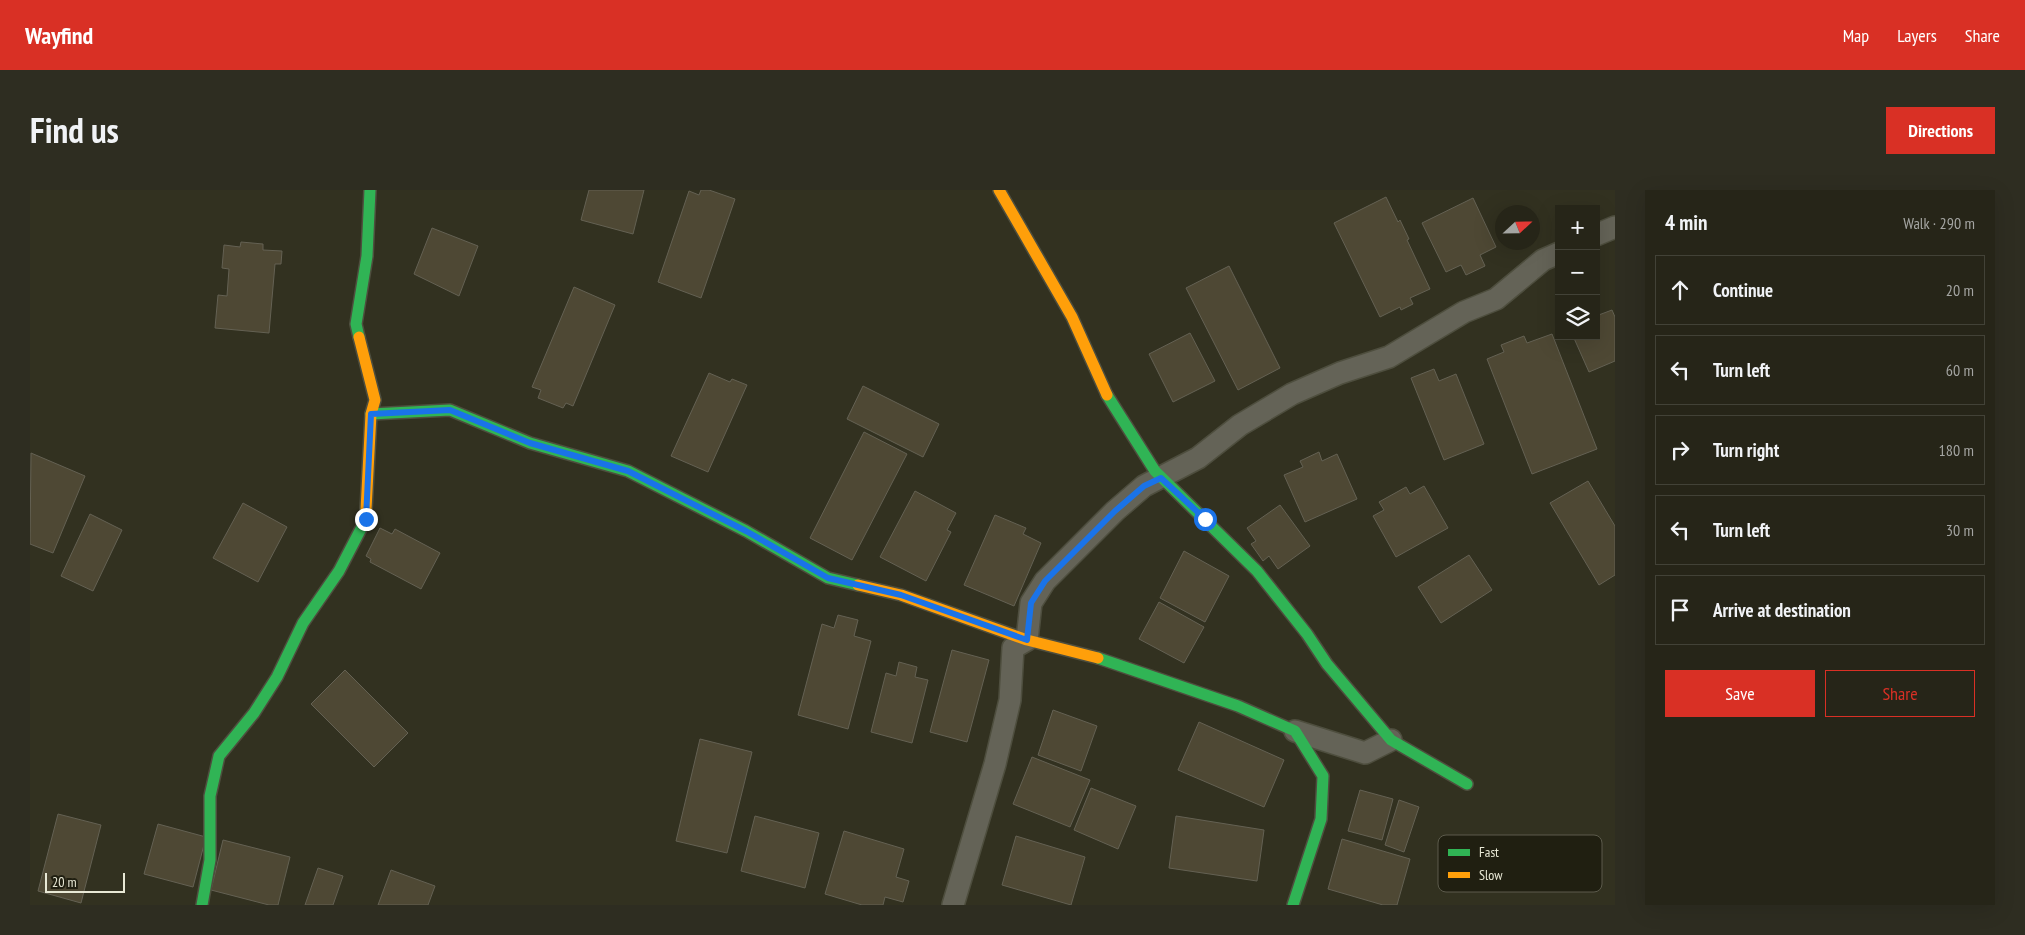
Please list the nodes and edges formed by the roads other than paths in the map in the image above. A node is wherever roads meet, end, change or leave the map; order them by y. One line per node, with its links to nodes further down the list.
1 (370, 190): 6 (street)
2 (998, 190): 7 (street)
3 (1615, 227): 4 (street)
4 (1600, 233)
5 (1555, 255): 7 (street)
6 (371, 414): 8 (street); 12 (street)
7 (1161, 478): 8 (street); 10 (street)
8 (1027, 640): 9 (street); 13 (street)
9 (1295, 731): 10 (street); 14 (street)
10 (1391, 740): 11 (street)
11 (1466, 784)
12 (202, 905)
13 (953, 905)
14 (1294, 905)

